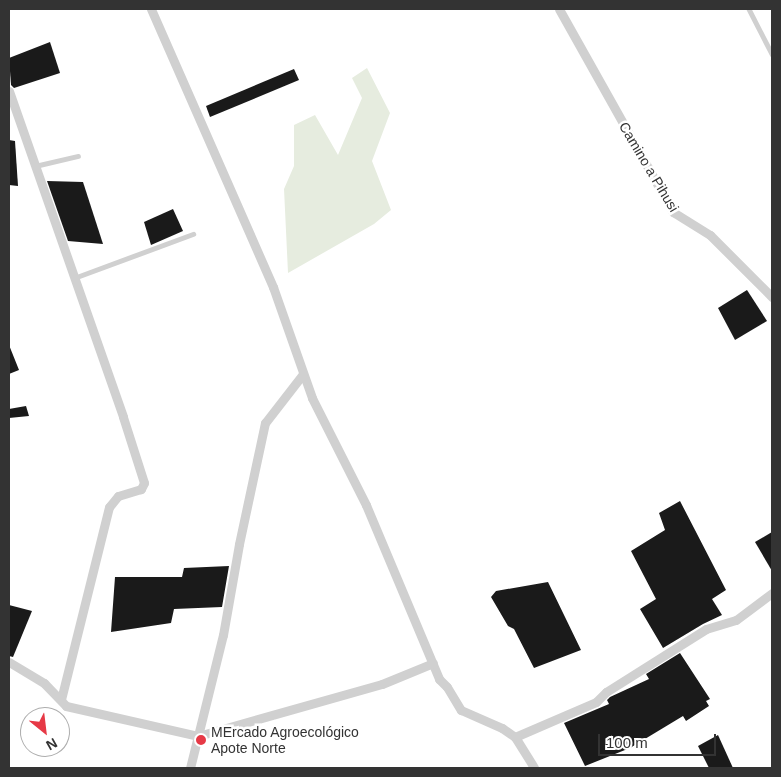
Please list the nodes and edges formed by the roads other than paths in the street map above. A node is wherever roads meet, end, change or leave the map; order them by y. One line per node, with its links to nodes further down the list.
1 (151, 9): 11 (street)
2 (559, 9): 10 (street, Camino a Pihusi)
3 (749, 9): 4 (lane)
4 (772, 54)
5 (9, 91): 7 (street)
6 (78, 156): 7 (lane)
7 (35, 166): 9 (street)
8 (193, 234): 9 (lane)
9 (74, 278): 15 (street)
10 (772, 298)
11 (304, 374): 14 (street); 16 (street)
12 (772, 593): 17 (street)
13 (9, 662): 15 (street)
14 (433, 663): 16 (street); 17 (street)
15 (61, 699): 16 (street)
16 (198, 736): 18 (street)
17 (515, 737): 19 (street)
18 (190, 768)
19 (534, 768)

